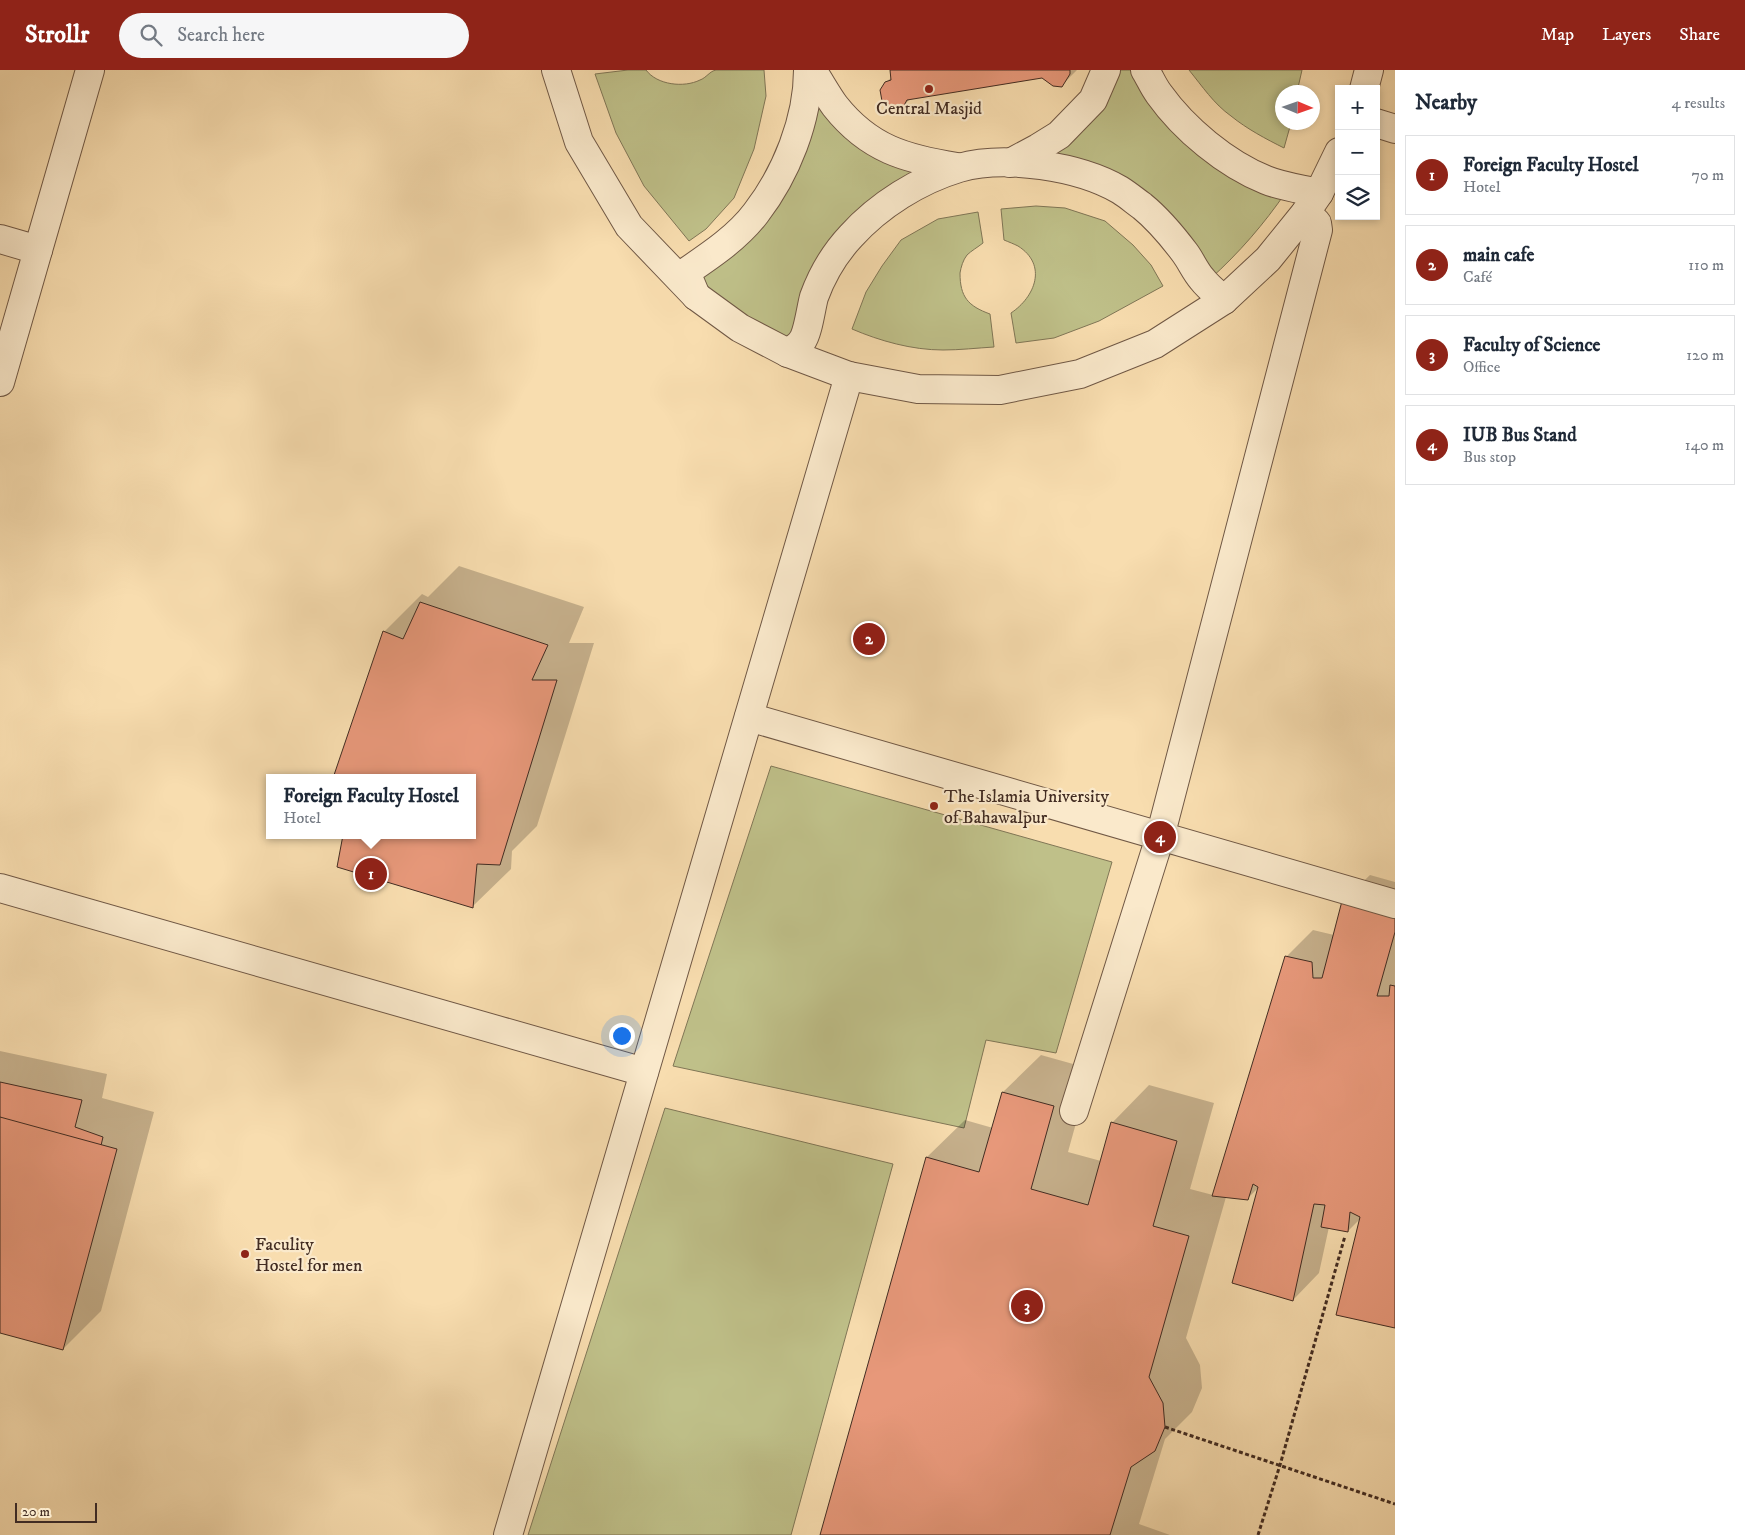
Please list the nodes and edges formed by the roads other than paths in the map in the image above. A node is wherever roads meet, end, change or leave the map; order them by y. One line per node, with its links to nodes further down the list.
1 (90, 70): 16 (street)
2 (556, 70): 17 (street)
3 (808, 70): 17 (street)
4 (812, 70): 13 (street)
5 (1106, 70): 12 (street)
6 (1146, 70): 14 (street)
7 (1369, 70): 8 (street)
8 (1365, 85)
9 (1380, 124): 10 (street)
10 (1395, 128)
11 (1335, 160): 14 (street)
12 (1010, 163): 13 (street); 18 (street)
13 (960, 168): 19 (street)
14 (1313, 202): 18 (street); 23 (street)
15 (0, 239): 16 (street)
16 (38, 250): 21 (street)
17 (696, 296): 19 (street)
18 (1224, 300): 20 (street)
19 (788, 354): 20 (street)
20 (849, 376): 22 (street)
21 (0, 382)
22 (749, 717): 23 (street); 26 (street)
23 (1160, 837): 25 (street); 27 (street)
24 (0, 888): 26 (street)
25 (1395, 904)
26 (644, 1072): 28 (street)
27 (1074, 1111)
28 (508, 1535)

